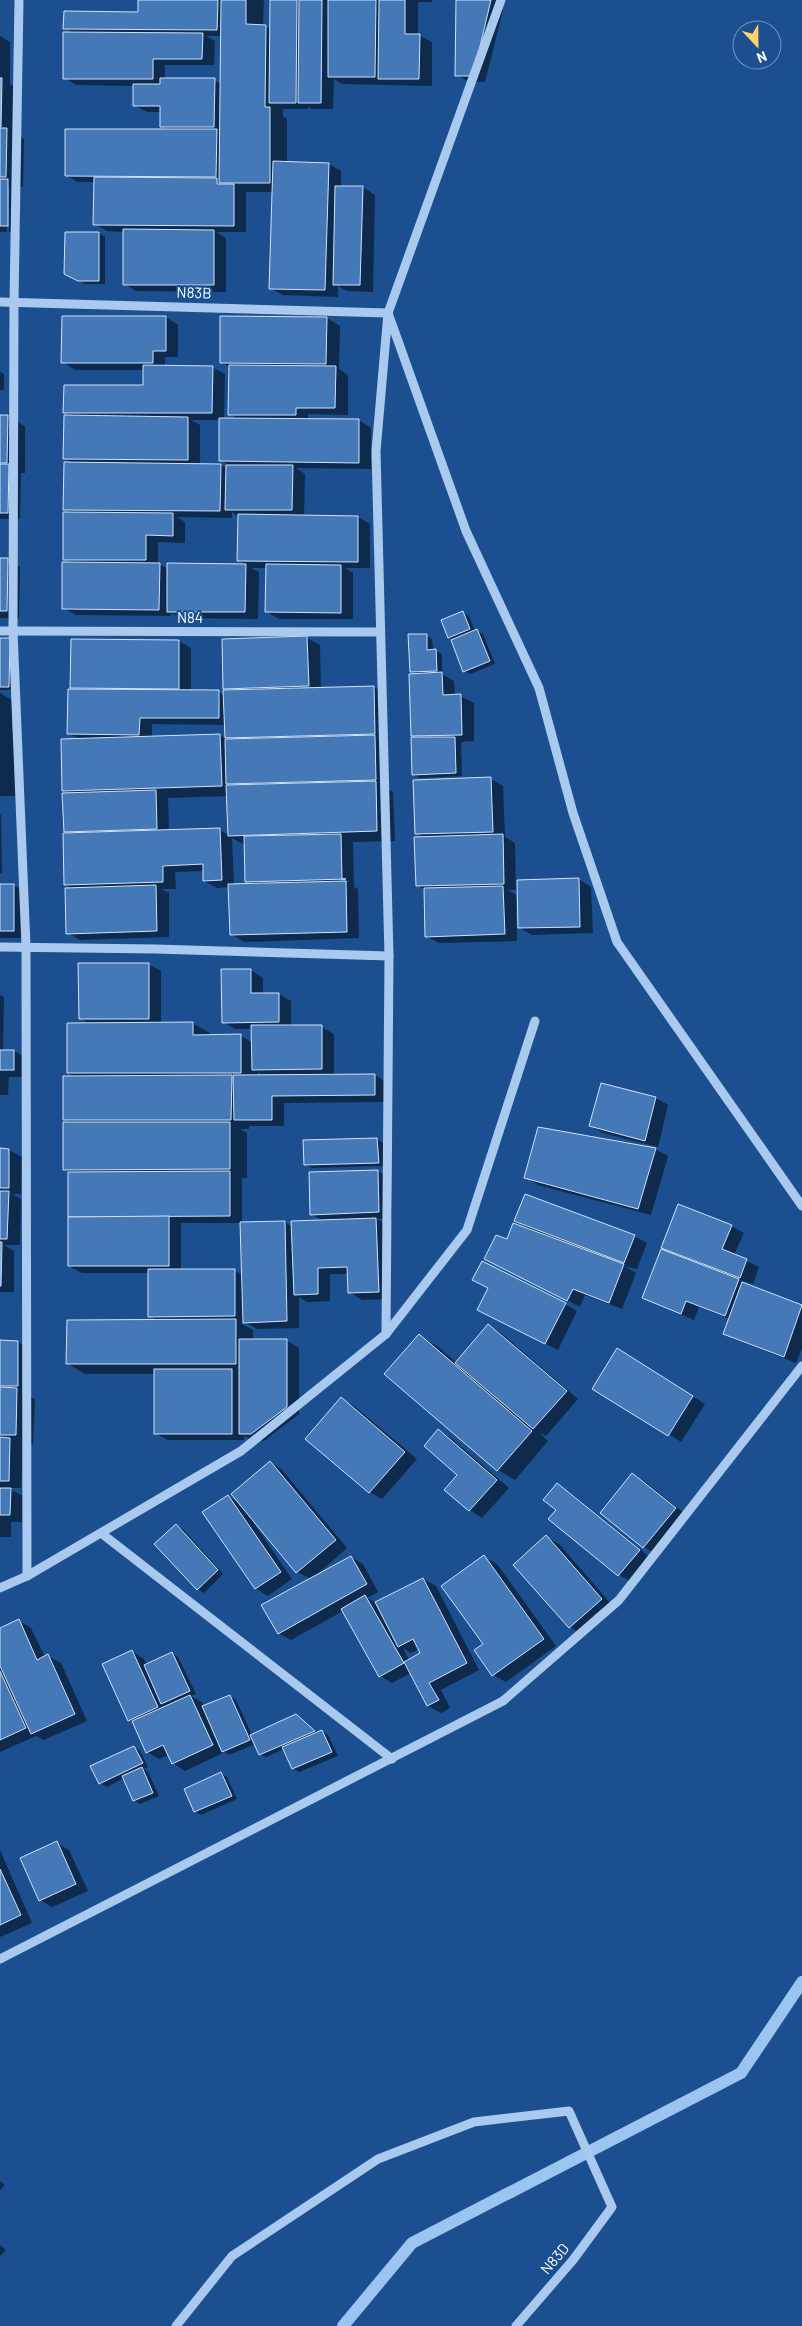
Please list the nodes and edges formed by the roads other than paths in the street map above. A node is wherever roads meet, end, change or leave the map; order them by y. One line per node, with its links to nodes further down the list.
1 (20, 0): 4 (street)
2 (501, 0): 5 (street)
3 (0, 302): 4 (street, N83B)
4 (14, 302): 5 (street, N83B); 7 (street)
5 (388, 312): 8 (street); 13 (street)
6 (0, 631): 7 (street, N84)
7 (13, 631): 8 (street, N84); 9 (street)
8 (380, 632): 11 (street)
9 (26, 946): 10 (street); 11 (street); 17 (street)
10 (0, 947)
11 (389, 956): 14 (street)
12 (535, 1021): 14 (street)
13 (802, 1206)
14 (386, 1334): 16 (street)
15 (802, 1366): 19 (street)
16 (101, 1533): 17 (street); 19 (street)
17 (27, 1576): 18 (street)
18 (0, 1588)
19 (392, 1759): 20 (street)
20 (0, 1959)
21 (176, 2326): 22 (street, N83D)
22 (516, 2326)

